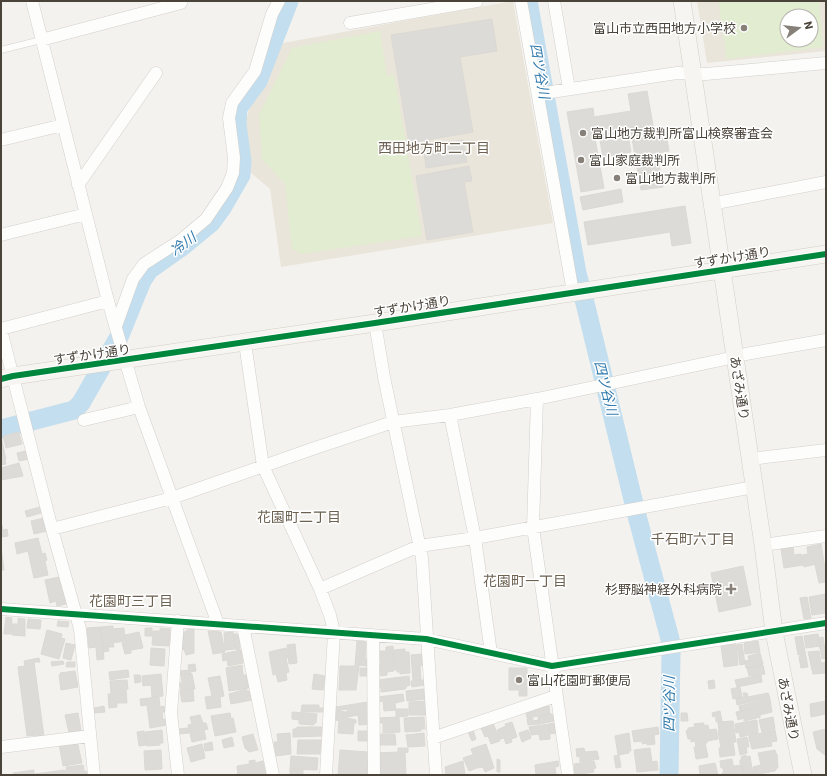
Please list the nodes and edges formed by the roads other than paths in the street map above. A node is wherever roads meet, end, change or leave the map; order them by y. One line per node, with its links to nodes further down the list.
1 (32, 1): 9 (street)
2 (180, 1): 9 (street)
3 (279, 1): 28 (street)
4 (477, 1): 8 (street)
5 (521, 1): 15 (street)
6 (554, 1): 14 (street)
7 (682, 1): 13 (street, あざみ通り)
8 (350, 23)
9 (41, 40): 10 (lane); 16 (street)
10 (1, 50)
11 (826, 63): 13 (street)
12 (156, 73): 19 (street)
13 (692, 74): 14 (street); 20 (street, あざみ通り)
14 (569, 89): 15 (street)
15 (538, 94): 25 (street)
16 (63, 125): 17 (street); 19 (street)
17 (1, 140)
18 (826, 182): 20 (street)
19 (78, 185): 21 (street)
20 (711, 204): 24 (street, あざみ通り)
21 (86, 214): 22 (street); 26 (street)
22 (1, 235)
23 (826, 254): 24 (street, すずかけ通り)
24 (722, 269): 25 (street, すずかけ通り); 32 (street, あざみ通り)
25 (573, 292): 27 (street, すずかけ通り)
26 (108, 301): 28 (street); 29 (street)
27 (375, 323): 31 (street, すずかけ通り); 39 (street)
28 (116, 326): 33 (street)
29 (1, 329): 34 (street)
30 (826, 340): 32 (street)
31 (245, 343): 33 (street, すずかけ通り); 42 (street)
32 (735, 356): 35 (street); 41 (street, あざみ通り)
33 (125, 360): 34 (street, すずかけ通り); 36 (street)
34 (7, 377): 46 (street)
35 (537, 398): 37 (street); 45 (street)
36 (139, 408): 38 (street); 44 (street)
37 (450, 415): 39 (street); 48 (street)
38 (84, 420)
39 (393, 422): 42 (street); 50 (street)
40 (826, 450): 41 (street)
41 (750, 459): 43 (street, あざみ通り)
42 (263, 466): 44 (street); 51 (street)
43 (754, 487): 45 (street); 49 (street, あざみ通り)
44 (172, 498): 46 (street); 56 (street)
45 (533, 527): 48 (street); 63 (street)
46 (52, 530): 53 (street)
47 (826, 536): 49 (street)
48 (475, 538): 50 (street); 62 (street)
49 (763, 545): 59 (street, あざみ通り)
50 (419, 546): 51 (street); 61 (street)
51 (320, 589): 58 (street)
52 (1, 609): 53 (street)
53 (75, 615): 54 (street); 65 (street)
54 (178, 622): 56 (street); 69 (street)
55 (826, 623): 59 (street)
56 (218, 624): 57 (street)
57 (243, 626): 58 (street); 70 (street)
58 (334, 632): 60 (street); 71 (street)
59 (774, 632): 63 (street); 75 (street, あざみ通り)
60 (373, 635): 61 (street); 72 (street)
61 (426, 639): 62 (street); 66 (street)
62 (491, 653): 63 (street)
63 (552, 666): 64 (street)
64 (556, 696): 66 (street); 74 (street)
65 (90, 736): 67 (street); 68 (street)
66 (433, 738): 73 (street)
67 (1, 747)
68 (94, 775)
69 (178, 775)
70 (272, 775)
71 (326, 775)
72 (374, 775)
73 (436, 775)
74 (568, 775)
75 (803, 775)

